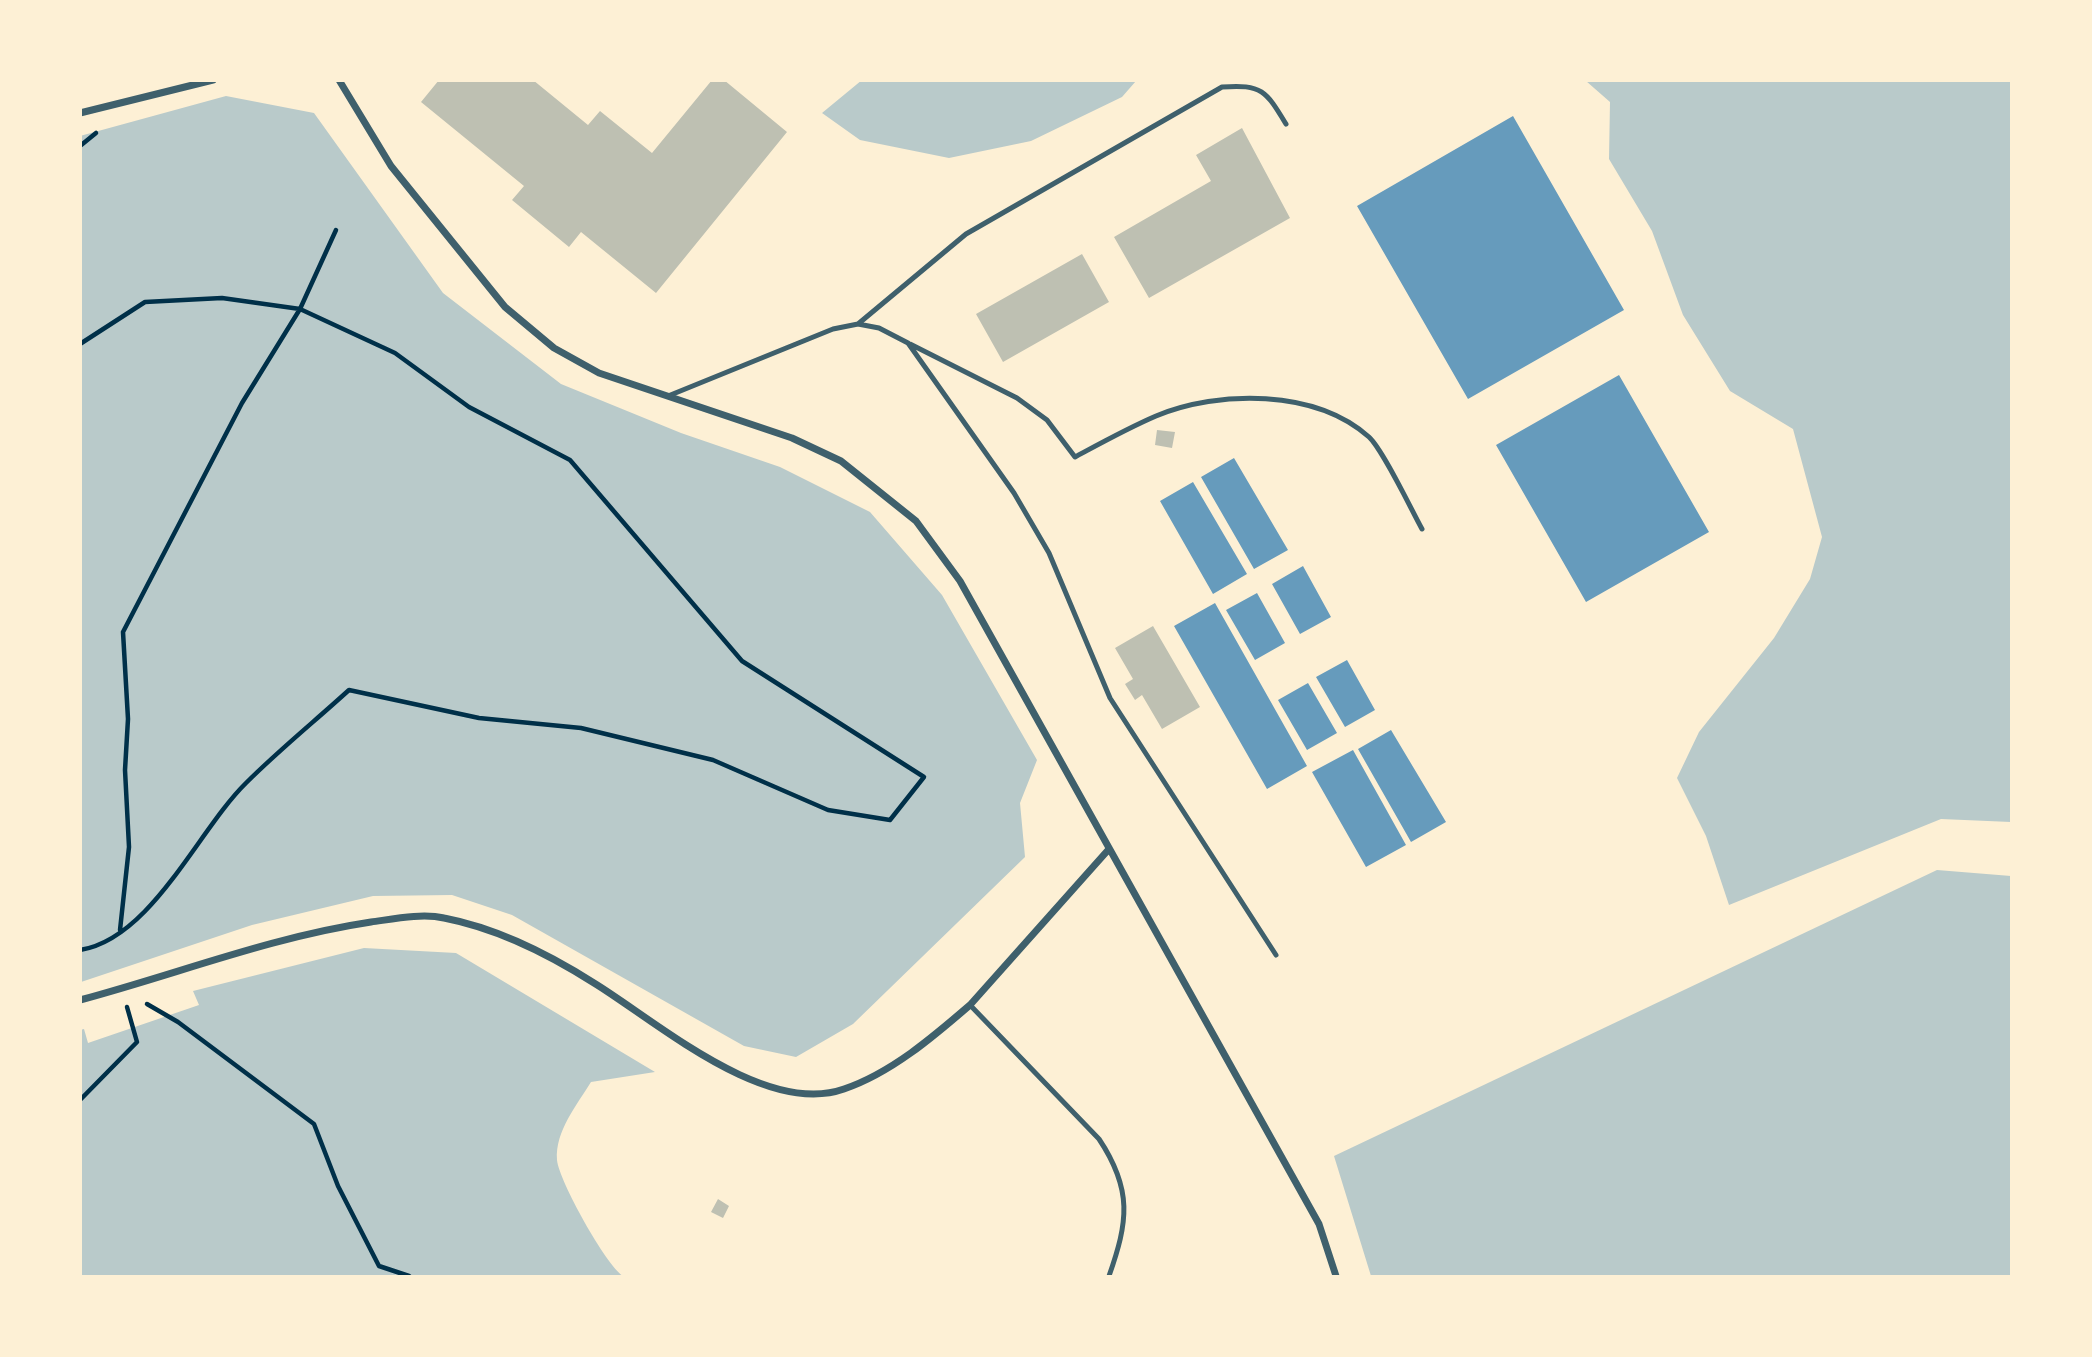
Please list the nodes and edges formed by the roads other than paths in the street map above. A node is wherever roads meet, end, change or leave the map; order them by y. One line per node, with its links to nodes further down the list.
1 (213, 80): 3 (street)
2 (339, 80): 7 (street)
3 (80, 113)
4 (1286, 124): 5 (lane)
5 (858, 324): 6 (lane); 7 (lane)
6 (908, 343): 8 (lane); 10 (lane)
7 (668, 396): 9 (street)
8 (1422, 529)
9 (1109, 849): 12 (street); 14 (street)
10 (1276, 955)
11 (80, 1000): 12 (street)
12 (970, 1005): 13 (lane)
13 (1109, 1276)
14 (1336, 1276)

